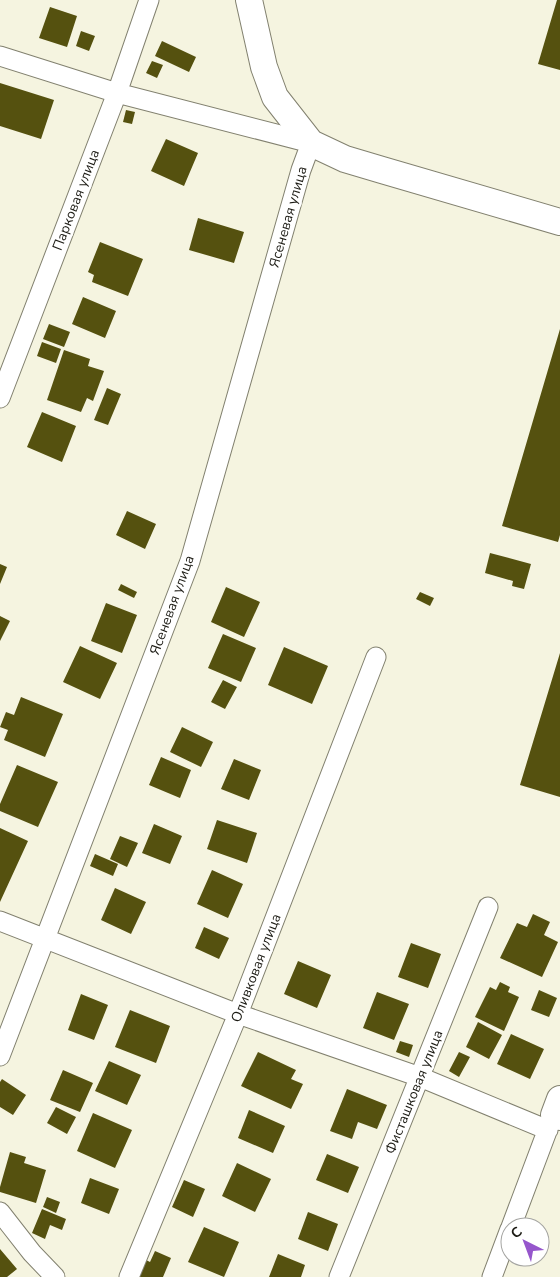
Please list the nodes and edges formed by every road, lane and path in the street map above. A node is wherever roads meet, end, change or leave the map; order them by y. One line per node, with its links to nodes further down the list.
1 (149, 0): 4 (street, Парковая улица)
2 (249, 0): 5 (street)
3 (0, 56): 4 (street)
4 (118, 93): 5 (street); 7 (street, Парковая улица)
5 (310, 143): 6 (street); 11 (street, Ясеневая улица)
6 (560, 222)
7 (0, 398)
8 (376, 657): 12 (street, Оливковая улица)
9 (488, 907): 14 (street, Фисташковая улица)
10 (0, 921): 11 (street)
11 (45, 938): 12 (street); 13 (street, Ясеневая улица)
12 (238, 1014): 14 (street); 21 (street, Оливковая улица)
13 (0, 1056)
14 (420, 1077): 15 (street); 22 (street, Фисташковая улица)
15 (555, 1116): 17 (street)
16 (0, 1212): 19 (street)
17 (514, 1217)
18 (500, 1255): 23 (street)
19 (38, 1270): 20 (street)
20 (55, 1277)
21 (129, 1277)
22 (339, 1277)
23 (492, 1277)

